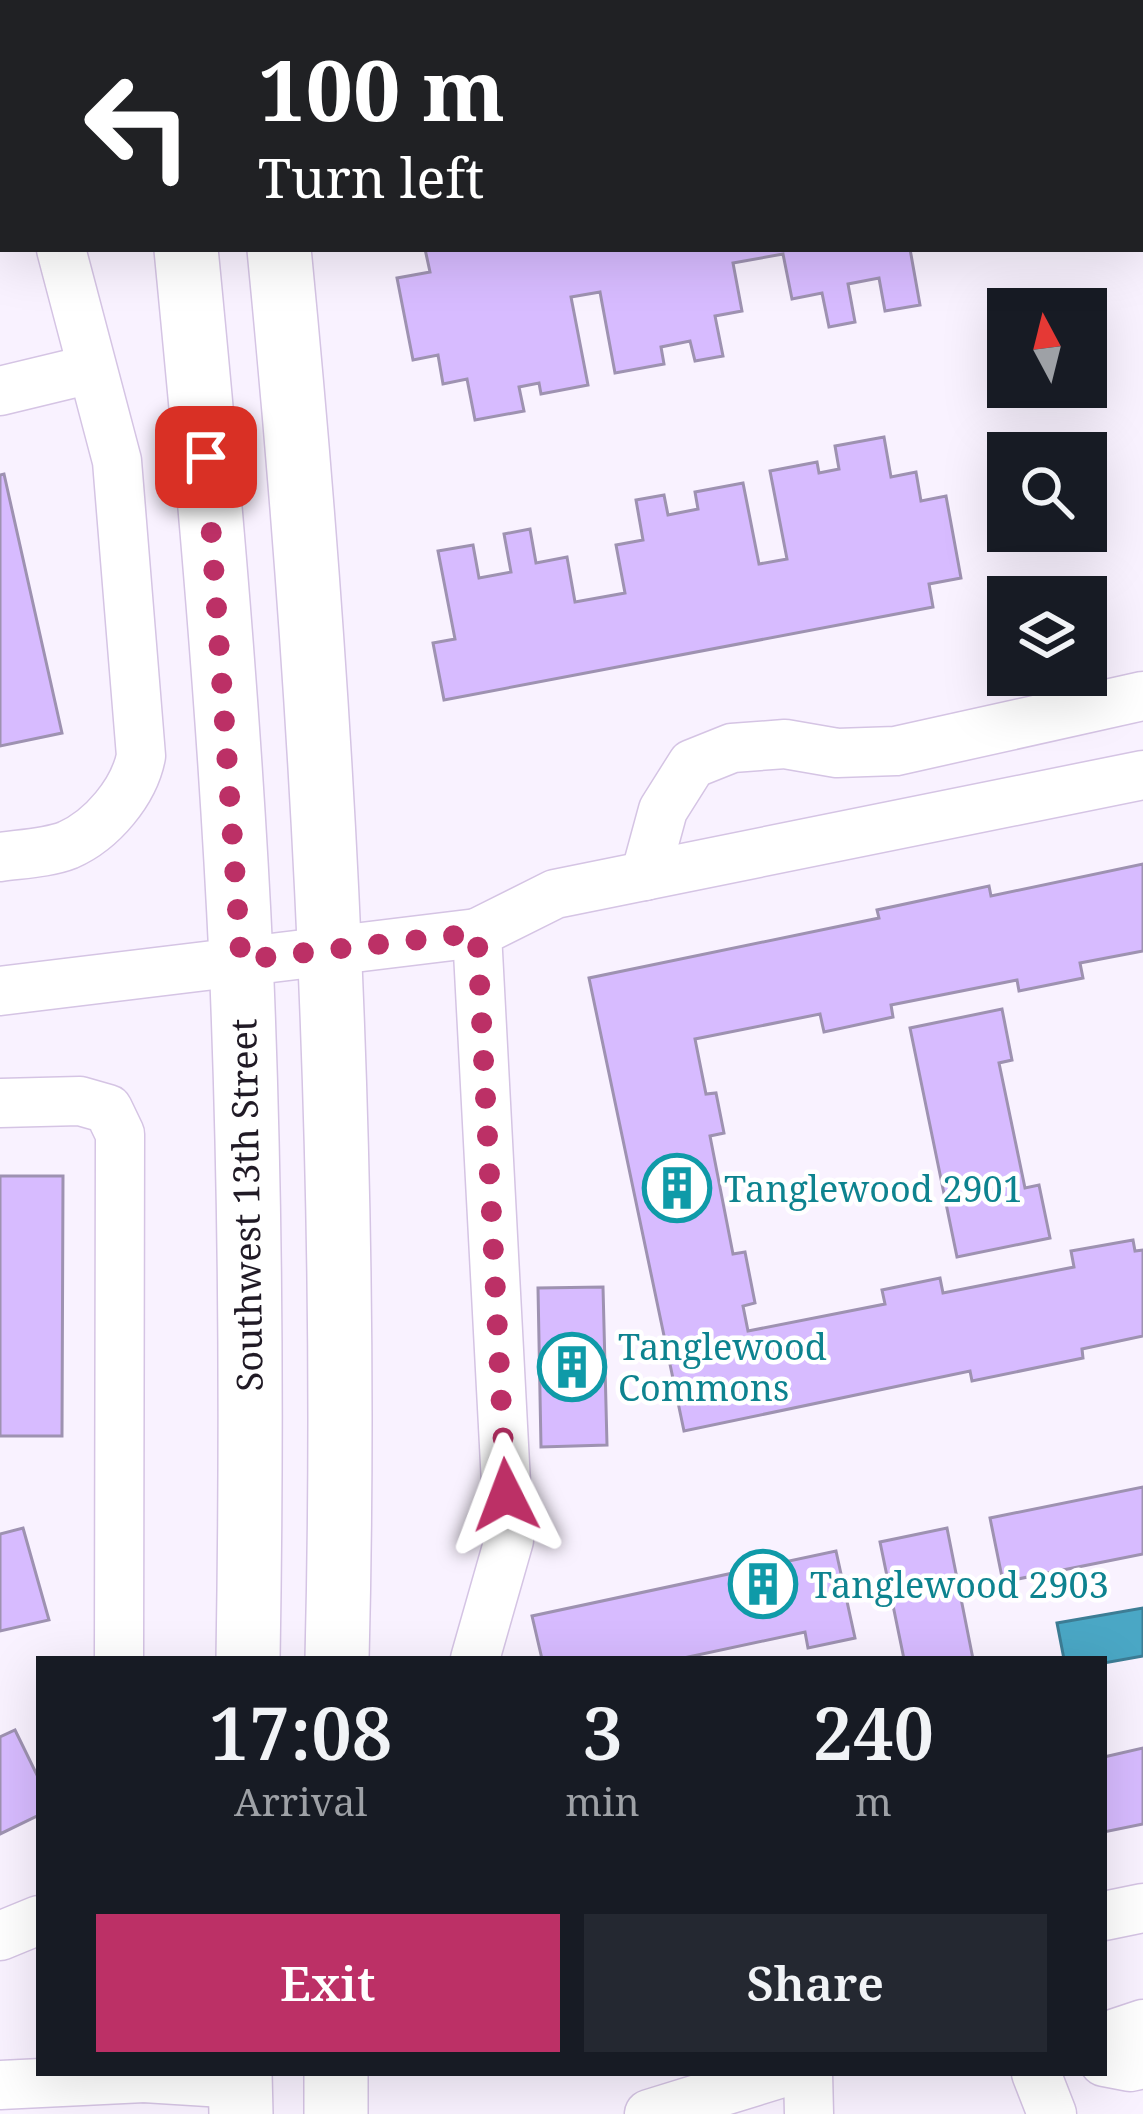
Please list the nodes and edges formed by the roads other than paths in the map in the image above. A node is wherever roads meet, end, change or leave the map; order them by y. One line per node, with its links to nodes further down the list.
1 (62, 252): 4 (street)
2 (186, 252): 12 (main road, Southwest 13th Street)
3 (279, 252): 11 (main road)
4 (91, 368): 5 (street); 8 (street)
5 (0, 391)
6 (1143, 696): 9 (street)
7 (1143, 775): 9 (street)
8 (0, 857)
9 (645, 876): 10 (street)
10 (477, 933): 11 (street); 18 (street)
11 (333, 952): 12 (street); 17 (main road)
12 (241, 960): 13 (street); 16 (main road, Southwest 13th Street)
13 (0, 991)
14 (0, 1103): 15 (street)
15 (118, 1656)
16 (248, 1656)
17 (338, 1656)
18 (476, 1656)
19 (1143, 1908): 20 (street)
20 (1107, 1915)
21 (36, 1921): 22 (street)
22 (0, 1936)
23 (1143, 2024): 24 (street)
24 (1107, 2036)
25 (1107, 2063): 26 (street)
26 (1143, 2064)
27 (142, 2076): 32 (street); 33 (street)
28 (336, 2076): 35 (main road)
29 (775, 2076): 34 (street)
30 (808, 2076): 37 (street)
31 (1037, 2076): 38 (street)
32 (0, 2085)
33 (240, 2090)
34 (708, 2103): 36 (street)
35 (336, 2114)
36 (649, 2114)
37 (809, 2114)
38 (1052, 2114)

